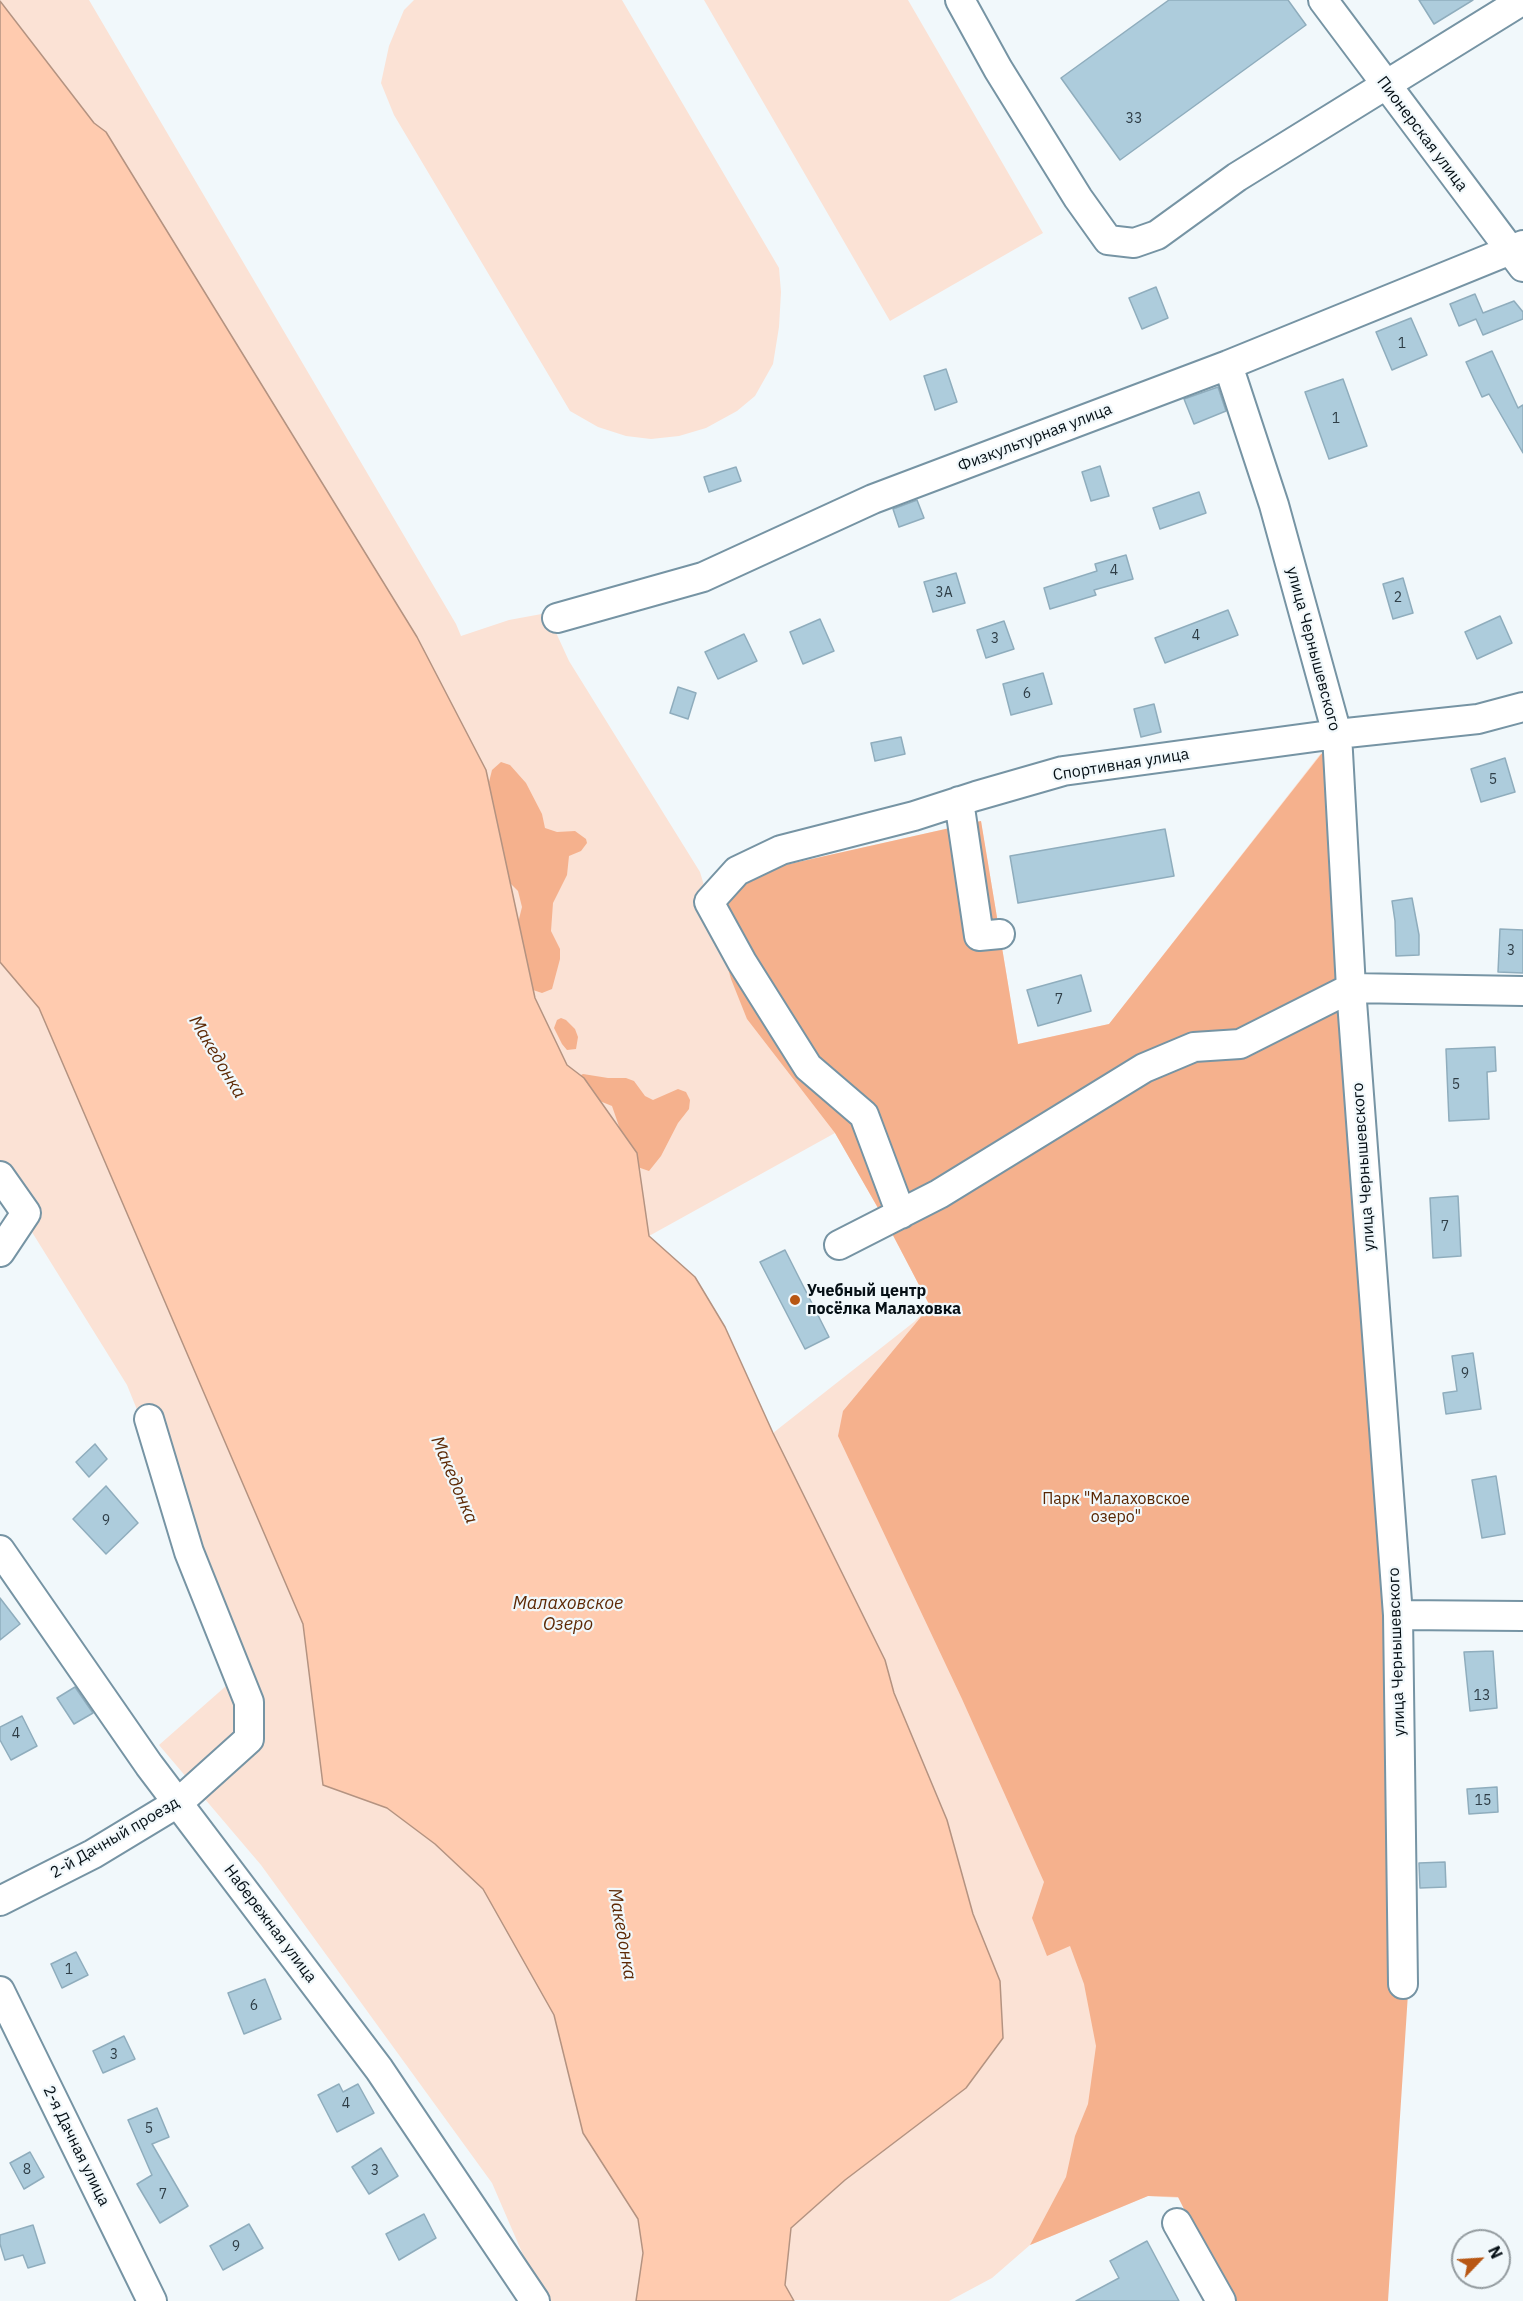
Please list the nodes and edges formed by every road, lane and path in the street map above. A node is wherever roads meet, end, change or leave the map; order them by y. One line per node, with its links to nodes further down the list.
1 (960, 0): 4 (street)
2 (1323, 0): 4 (street, Пионерская улица)
3 (1523, 0): 4 (street)
4 (1385, 85): 5 (street, Пионерская улица)
5 (1519, 254): 6 (street, Физкультурная улица)
6 (1228, 365): 7 (street, Физкультурная улица); 9 (street, улица Чернышевского)
7 (557, 618)
8 (1523, 707): 9 (street, Спортивная улица)
9 (1337, 734): 10 (street, Спортивная улица); 12 (street, улица Чернышевского)
10 (959, 801): 11 (street); 15 (street, Спортивная улица)
11 (1000, 933)
12 (1351, 988): 13 (street); 15 (street); 20 (street, улица Чернышевского)
13 (1523, 991)
14 (0, 1176): 17 (street)
15 (901, 1214): 16 (street)
16 (839, 1245)
17 (0, 1252)
18 (149, 1419): 22 (street, 2-й Дачный проезд)
19 (0, 1550): 22 (street, Набережная улица)
20 (1398, 1615): 21 (street); 24 (street, улица Чернышевского)
21 (1523, 1616)
22 (179, 1802): 23 (street, 2-й Дачный проезд); 28 (street, Набережная улица)
23 (0, 1901)
24 (1403, 1984)
25 (0, 1991): 27 (street, 2-я Дачная улица)
26 (1178, 2223): 29 (street)
27 (152, 2301)
28 (535, 2301)
29 (1221, 2301)

